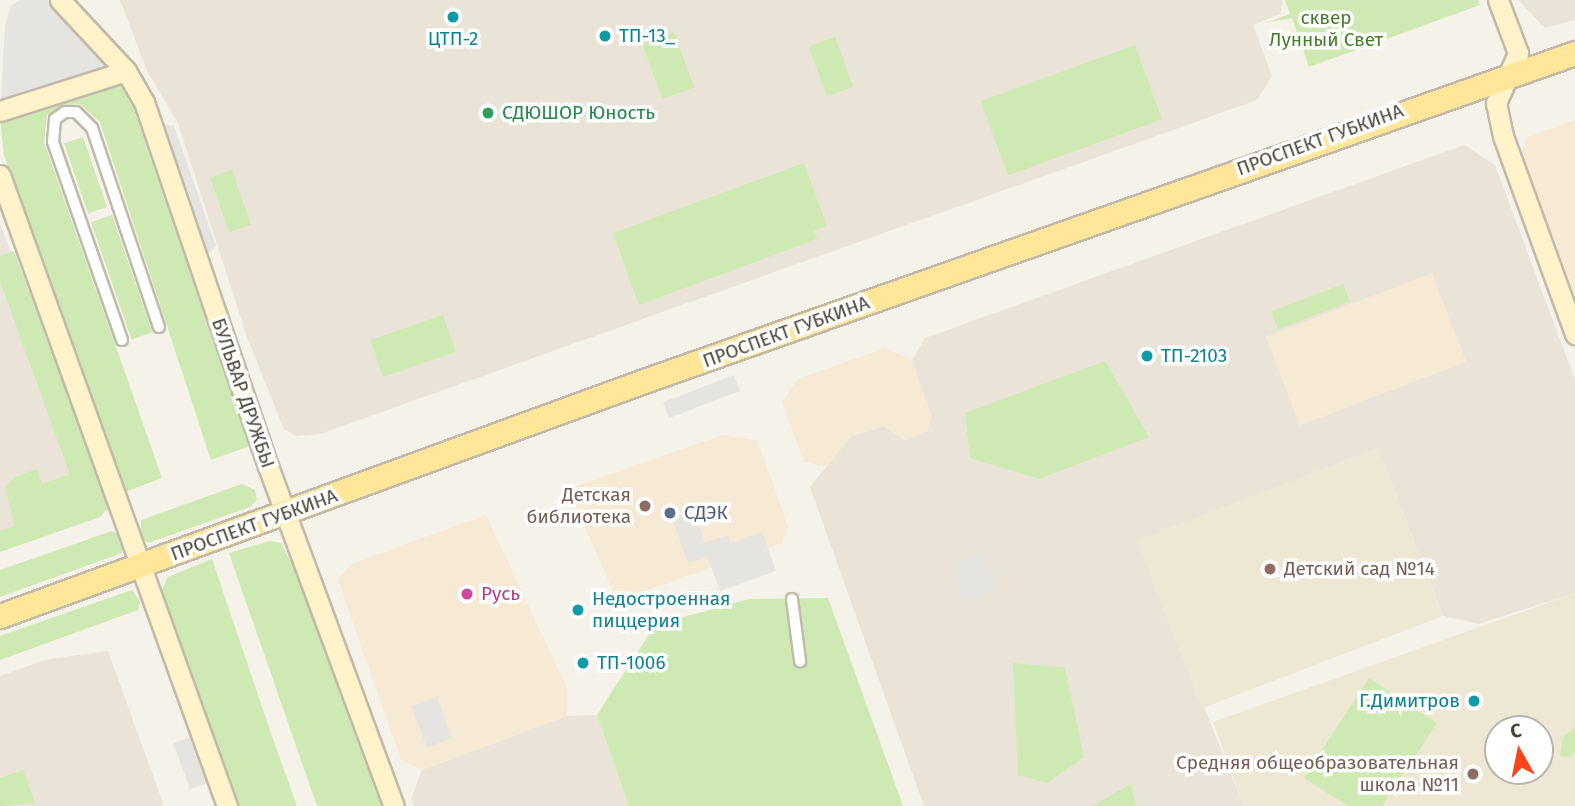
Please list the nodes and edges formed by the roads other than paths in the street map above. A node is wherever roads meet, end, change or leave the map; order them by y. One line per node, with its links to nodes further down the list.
1 (60, 0): 4 (main road, БУЛЬВАР ДРУЖБЫ)
2 (1498, 0): 5 (main road)
3 (1575, 53): 5 (main road, ПРОСПЕКТ ГУБКИНА)
4 (125, 71): 6 (main road); 11 (main road, БУЛЬВАР ДРУЖБЫ)
5 (1506, 76): 9 (main road); 11 (main road, ПРОСПЕКТ ГУБКИНА)
6 (0, 111)
7 (0, 175): 12 (main road)
8 (159, 327): 10 (street)
9 (1575, 334)
10 (122, 340)
11 (287, 513): 12 (main road, ПРОСПЕКТ ГУБКИНА); 17 (main road, БУЛЬВАР ДРУЖБЫ)
12 (140, 566): 14 (main road, ПРОСПЕКТ ГУБКИНА); 16 (main road)
13 (792, 599): 15 (street)
14 (0, 617)
15 (800, 661)
16 (227, 806)
17 (394, 806)

